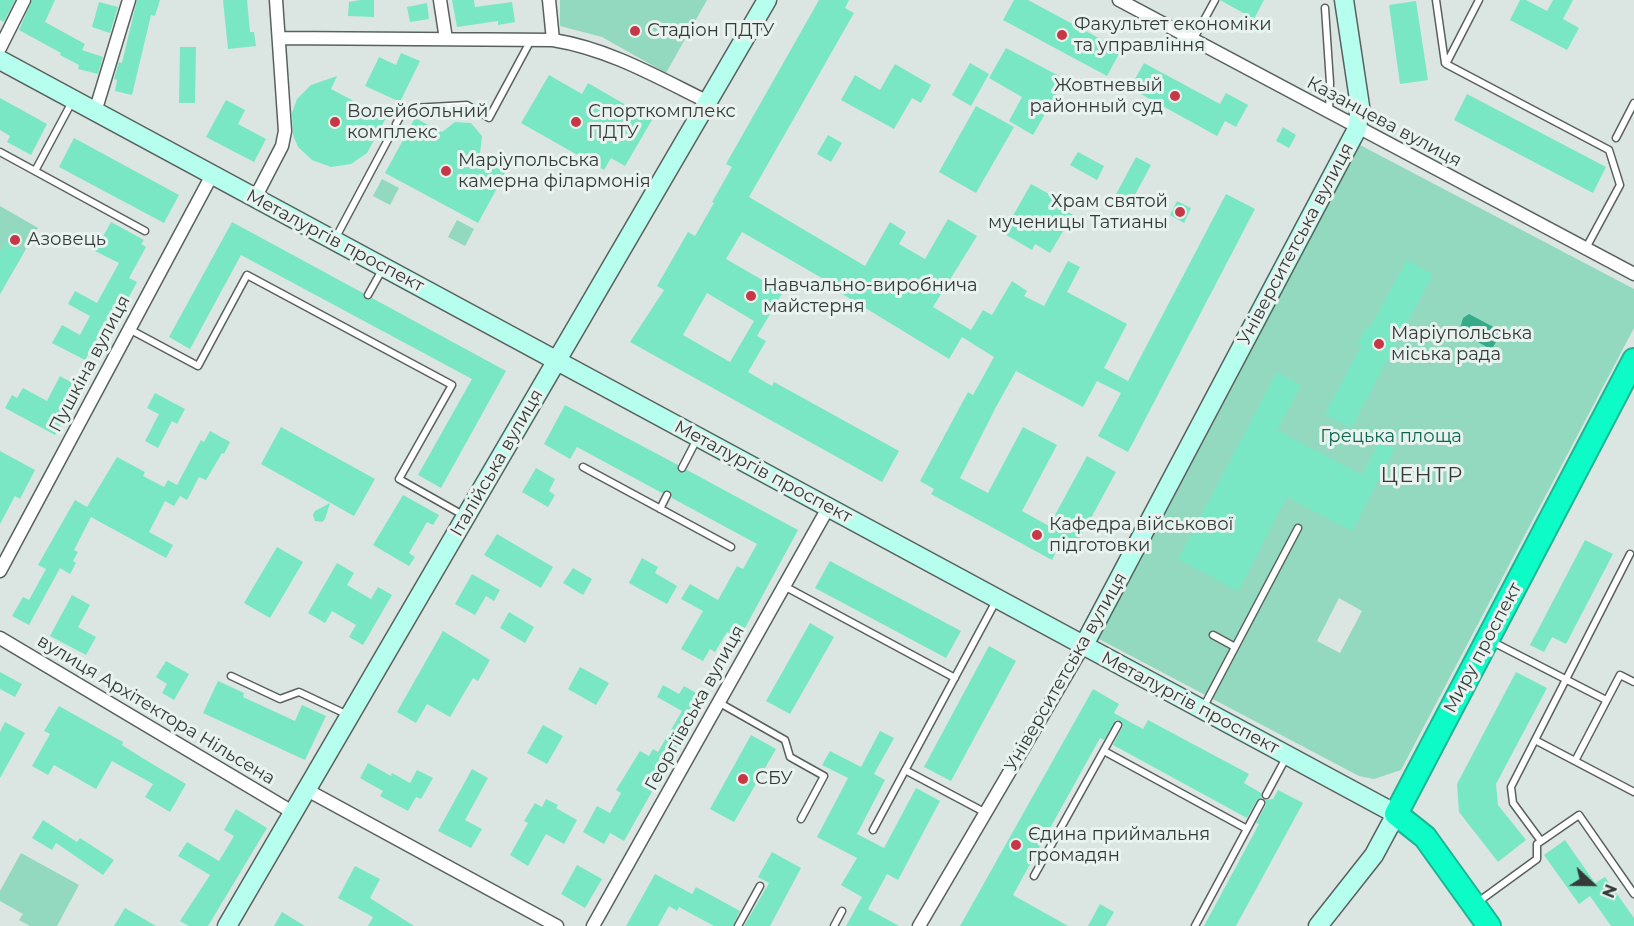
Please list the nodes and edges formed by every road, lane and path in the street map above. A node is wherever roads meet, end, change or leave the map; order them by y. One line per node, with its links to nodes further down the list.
1 (24, 0): 18 (street)
2 (129, 0): 24 (street)
3 (276, 0): 13 (street)
4 (440, 0): 14 (street)
5 (549, 0): 16 (street)
6 (767, 0): 22 (street, Італійська вулиця)
7 (1119, 0): 17 (street, Казанцева вулиця)
8 (1215, 0): 17 (lane)
9 (1346, 0): 27 (street)
10 (1436, 0): 20 (lane)
11 (1479, 0): 20 (lane)
12 (1325, 8): 25 (lane)
13 (280, 38): 14 (street); 33 (street)
14 (446, 39): 15 (street)
15 (531, 40): 16 (street); 26 (lane)
16 (553, 40): 22 (street)
17 (1193, 40): 25 (street, Казанцева вулиця)
18 (0, 48)
19 (0, 60): 21 (street, Металургів проспект)
20 (1446, 64): 36 (lane)
21 (73, 100): 24 (street, Металургів проспект); 31 (lane)
22 (708, 102): 42 (street, Італійська вулиця)
23 (1634, 103): 29 (lane)
24 (95, 112): 32 (street, Металургів проспект)
25 (1329, 113): 27 (street, Казанцева вулиця)
26 (396, 124)
27 (1357, 129): 36 (street, Казанцева вулиця); 59 (street, Університетська вулиця)
28 (391, 134): 35 (lane)
29 (1616, 138)
30 (0, 152): 31 (lane)
31 (35, 171): 34 (lane)
32 (212, 175): 33 (street, Металургів проспект); 40 (street, Пушкіна вулиця)
33 (255, 198): 35 (street, Металургів проспект)
34 (145, 231)
35 (334, 240): 37 (street, Металургів проспект)
36 (1586, 249): 38 (street, Казанцева вулиця)
37 (383, 267): 39 (lane); 42 (street, Металургів проспект)
38 (1634, 274)
39 (368, 296)
40 (129, 329): 49 (lane); 53 (street, Пушкіна вулиця)
41 (1634, 360): 58 (highway, Миру проспект)
42 (557, 361): 43 (street, Металургів проспект); 49 (street, Італійська вулиця)
43 (698, 437): 45 (lane); 47 (street, Металургів проспект)
44 (583, 467): 48 (lane)
45 (682, 468)
46 (667, 495): 48 (lane)
47 (828, 507): 54 (street, Георгіївська вулиця); 55 (street, Металургів проспект)
48 (660, 508): 51 (lane)
49 (466, 517): 68 (street, Італійська вулиця)
50 (1298, 528): 60 (lane)
51 (731, 547)
52 (1630, 554): 63 (lane)
53 (0, 571)
54 (784, 586): 62 (lane); 66 (street, Георгіївська вулиця)
55 (997, 599): 59 (street, Металургів проспект); 62 (lane)
56 (1213, 635): 60 (lane)
57 (0, 638): 79 (street, вулиця Архітектора Нільсена)
58 (1488, 639): 63 (lane); 81 (highway, Миру проспект)
59 (1084, 645): 67 (street, Металургів проспект); 80 (street, Університетська вулиця)
60 (1235, 647): 67 (lane)
61 (231, 676): 68 (lane)
62 (954, 678): 74 (lane)
63 (1567, 680): 65 (lane); 70 (lane)
64 (1634, 682): 65 (lane)
65 (1606, 700): 73 (lane)
66 (718, 702): 82 (lane); 93 (street, Георгіївська вулиця)
67 (1202, 710): 72 (street, Металургів проспект)
68 (350, 716): 75 (street, Італійська вулиця)
69 (1118, 725): 71 (lane)
70 (1535, 740): 73 (lane); 85 (lane)
71 (1104, 752): 83 (lane); 86 (lane)
72 (1288, 756): 77 (lane); 81 (street, Металургів проспект)
73 (1575, 761): 76 (lane)
74 (905, 770): 80 (lane); 84 (lane)
75 (307, 790): 79 (street, Італійська вулиця); 92 (street)
76 (1634, 792)
77 (1266, 795)
78 (1262, 803): 83 (lane)
79 (294, 813): 91 (street, Італійська вулиця)
80 (986, 813): 96 (street, Університетська вулиця)
81 (1396, 814): 89 (highway, Металургів проспект); 98 (street, Миру проспект)
82 (801, 819)
83 (1247, 829): 97 (lane)
84 (873, 830)
85 (1541, 841): 88 (lane); 89 (lane)
86 (1034, 876)
87 (760, 886): 94 (lane)
88 (1634, 894)
89 (1474, 905): 99 (highway, Металургів проспект)
90 (842, 911): 95 (lane)
91 (226, 926)
92 (558, 926)
93 (593, 926)
94 (738, 926)
95 (834, 926)
96 (919, 926)
97 (1195, 926)
98 (1318, 926)
99 (1489, 926)

